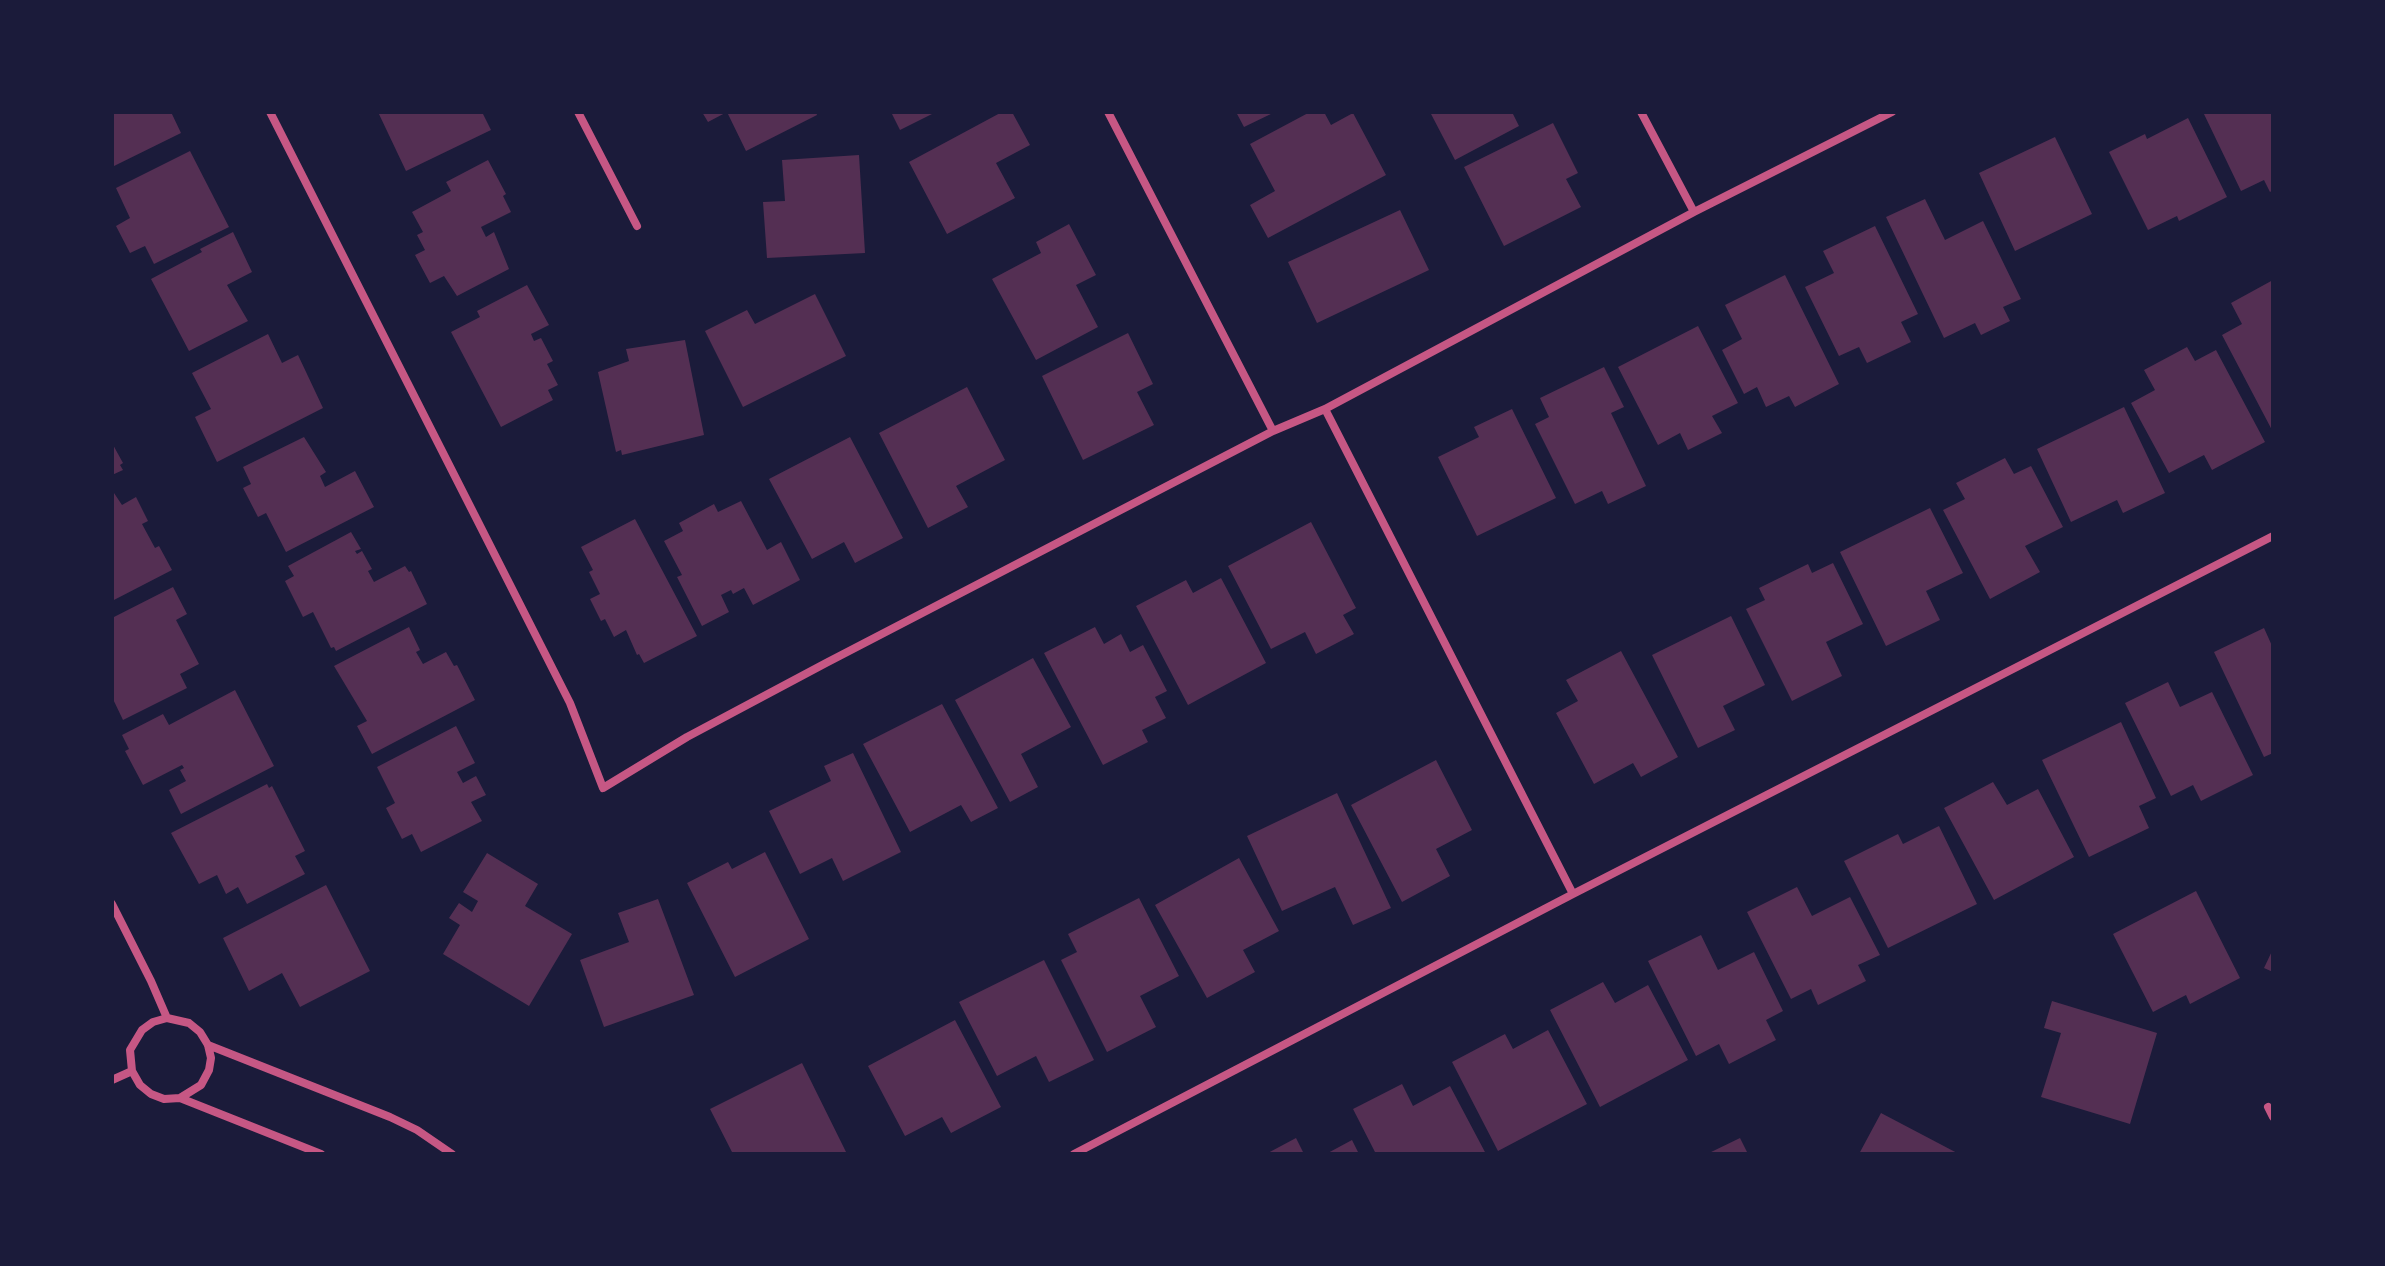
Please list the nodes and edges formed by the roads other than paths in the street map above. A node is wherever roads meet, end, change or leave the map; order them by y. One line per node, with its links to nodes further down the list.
1 (270, 112): 9 (street)
2 (578, 112): 7 (street)
3 (1108, 112): 9 (street)
4 (1641, 112): 6 (street)
5 (1892, 112): 6 (street)
6 (1694, 212): 8 (street)
7 (637, 226)
8 (1325, 409): 9 (street); 11 (street)
9 (1273, 431)
10 (2273, 536): 11 (street)
11 (1573, 894): 22 (street)
12 (112, 904): 13 (street)
13 (167, 1018): 14 (street); 15 (street)
14 (208, 1045): 17 (street); 21 (street)
15 (132, 1071): 16 (street); 17 (street)
16 (112, 1080)
17 (180, 1098): 20 (street)
18 (2268, 1107): 19 (street)
19 (2273, 1117)
20 (321, 1154)
21 (452, 1154)
22 (1074, 1154)

